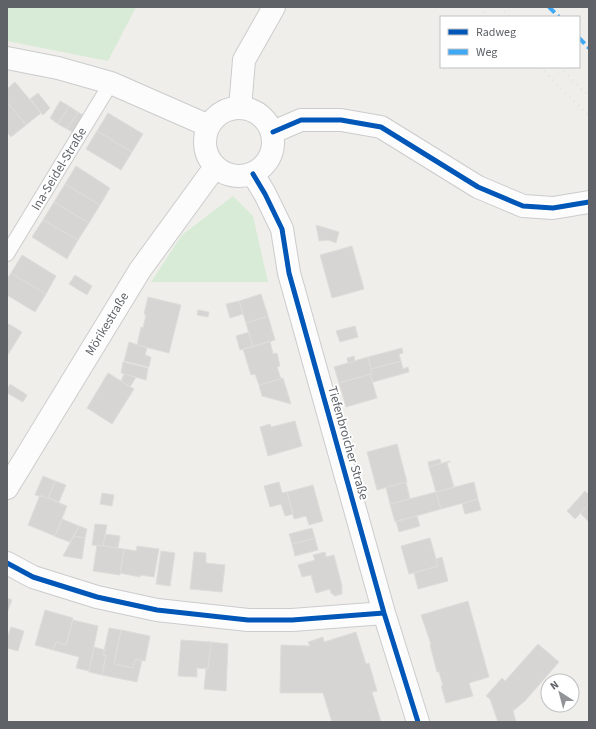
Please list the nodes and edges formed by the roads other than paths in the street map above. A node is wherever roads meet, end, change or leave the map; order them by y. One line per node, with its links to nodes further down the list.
1 (274, 7): 4 (street)
2 (7, 58): 3 (street)
3 (111, 83): 5 (street); 10 (lane, Ina-Seidel-Straße)
4 (240, 108): 5 (street); 6 (street)
5 (209, 126): 7 (street)
6 (273, 132): 8 (street); 9 (street)
7 (215, 167): 8 (street); 11 (street, Mörikestraße)
8 (253, 174): 13 (street, Tiefenbroicher Straße)
9 (589, 202)
10 (7, 254)
11 (7, 488)
12 (7, 563): 13 (street)
13 (384, 612): 14 (street, Tiefenbroicher Straße)
14 (418, 722)

